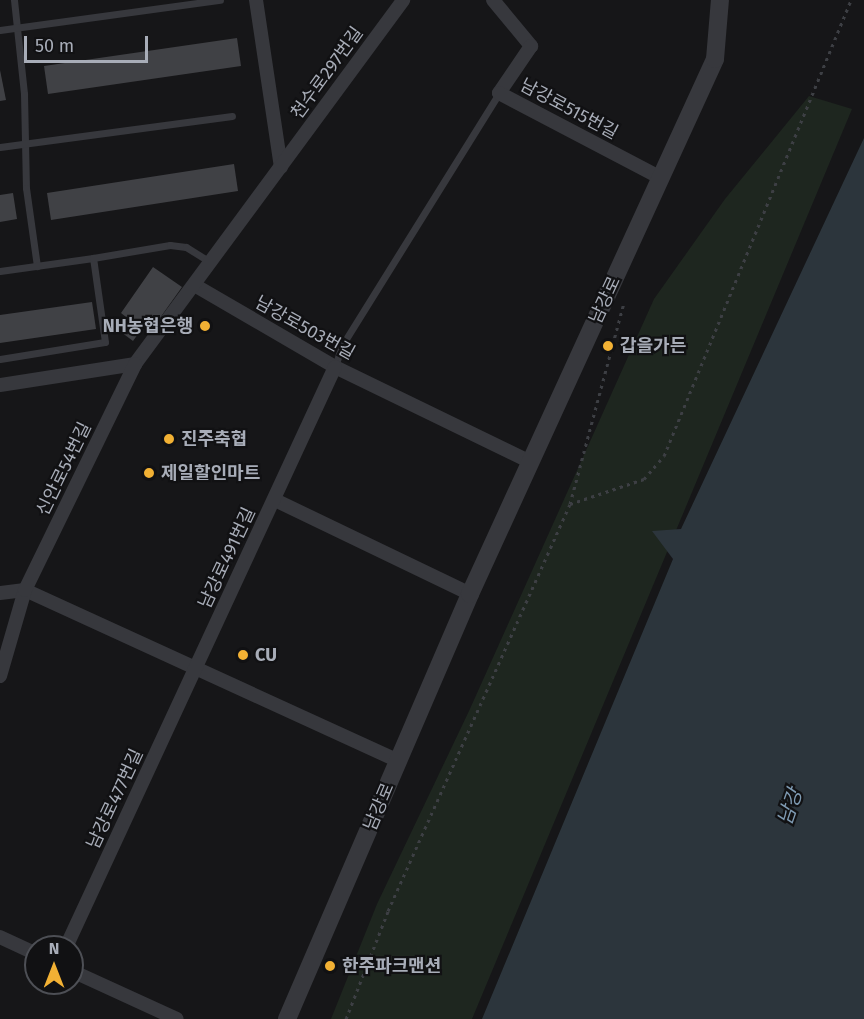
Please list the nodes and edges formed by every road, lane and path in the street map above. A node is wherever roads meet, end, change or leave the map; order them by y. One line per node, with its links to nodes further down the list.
1 (14, 0): 8 (lane)
2 (220, 0): 8 (lane)
3 (256, 0): 14 (street)
4 (403, 0): 14 (street, 천수로297번길)
5 (493, 0): 10 (street, 남강로515번길)
6 (720, 0): 15 (street, 남강로)
7 (851, 0): 28 (path)
8 (18, 28): 9 (lane); 12 (lane)
9 (0, 30)
10 (499, 93): 15 (street, 남강로515번길); 24 (lane)
11 (232, 116): 12 (lane)
12 (25, 143): 13 (lane); 18 (lane)
13 (0, 147)
14 (281, 166): 17 (street)
15 (662, 178): 26 (street, 남강로)
16 (93, 258): 17 (lane); 18 (lane); 22 (lane)
17 (212, 263): 20 (street)
18 (37, 266): 19 (lane)
19 (0, 271)
20 (196, 286): 23 (street, 신안로54번길); 24 (street, 남강로503번길)
21 (624, 302): 28 (path)
22 (0, 359)
23 (135, 364): 25 (street); 29 (street, 신안로54번길)
24 (335, 367): 26 (street, 남강로503번길); 27 (street, 남강로491번길)
25 (0, 385)
26 (531, 462): 31 (street, 남강로)
27 (275, 500): 31 (street); 32 (street, 남강로491번길)
28 (570, 504): 41 (path)
29 (25, 590): 30 (street); 32 (street); 33 (street, 신안로54번길)
30 (0, 593)
31 (470, 594): 34 (street, 남강로)
32 (196, 666): 34 (street); 35 (street, 남강로477번길)
33 (0, 676)
34 (398, 762): 40 (street, 남강로)
35 (72, 935)
36 (0, 937): 37 (street)
37 (24, 948)
38 (84, 976): 39 (street)
39 (177, 1019)
40 (287, 1019)
41 (346, 1019)

